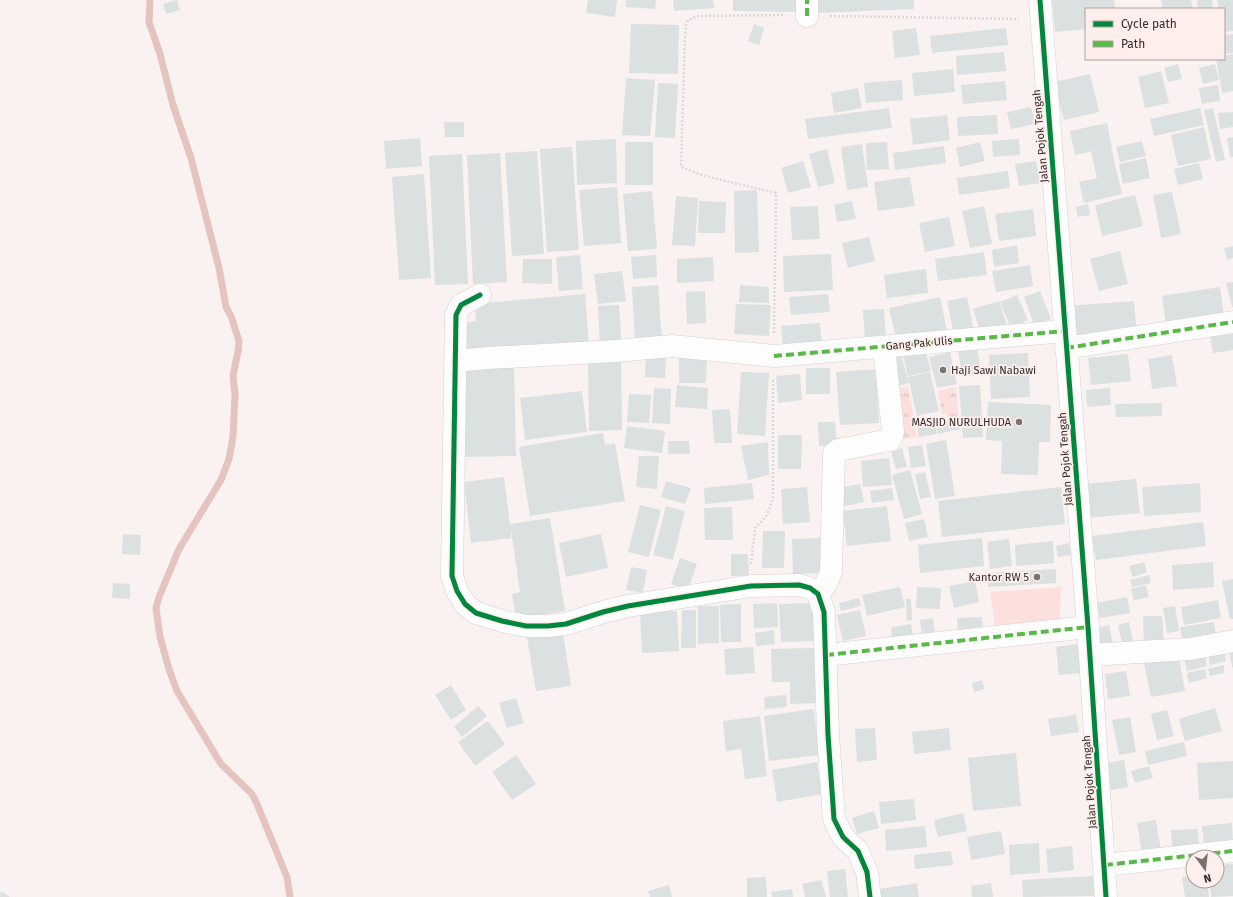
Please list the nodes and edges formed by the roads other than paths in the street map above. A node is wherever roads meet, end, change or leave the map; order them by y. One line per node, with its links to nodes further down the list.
1 (1040, 10): 4 (street, Jalan Pojok Tengah)
2 (480, 295): 6 (street)
3 (1233, 322): 4 (street, Gang Pak Ulis)
4 (1065, 340): 5 (street, Gang Pak Ulis); 8 (street, Jalan Pojok Tengah)
5 (884, 347): 6 (street, Gang Pak Ulis); 7 (street)
6 (456, 361): 7 (street)
7 (818, 594): 10 (street)
8 (1088, 627): 10 (street); 11 (street, Jalan Pojok Tengah)
9 (1233, 641): 11 (street)
10 (826, 655): 14 (street)
11 (1090, 655): 13 (street, Jalan Pojok Tengah)
12 (1233, 851): 13 (street)
13 (1105, 865): 15 (street, Jalan Pojok Tengah)
14 (870, 897)
15 (1106, 897)

